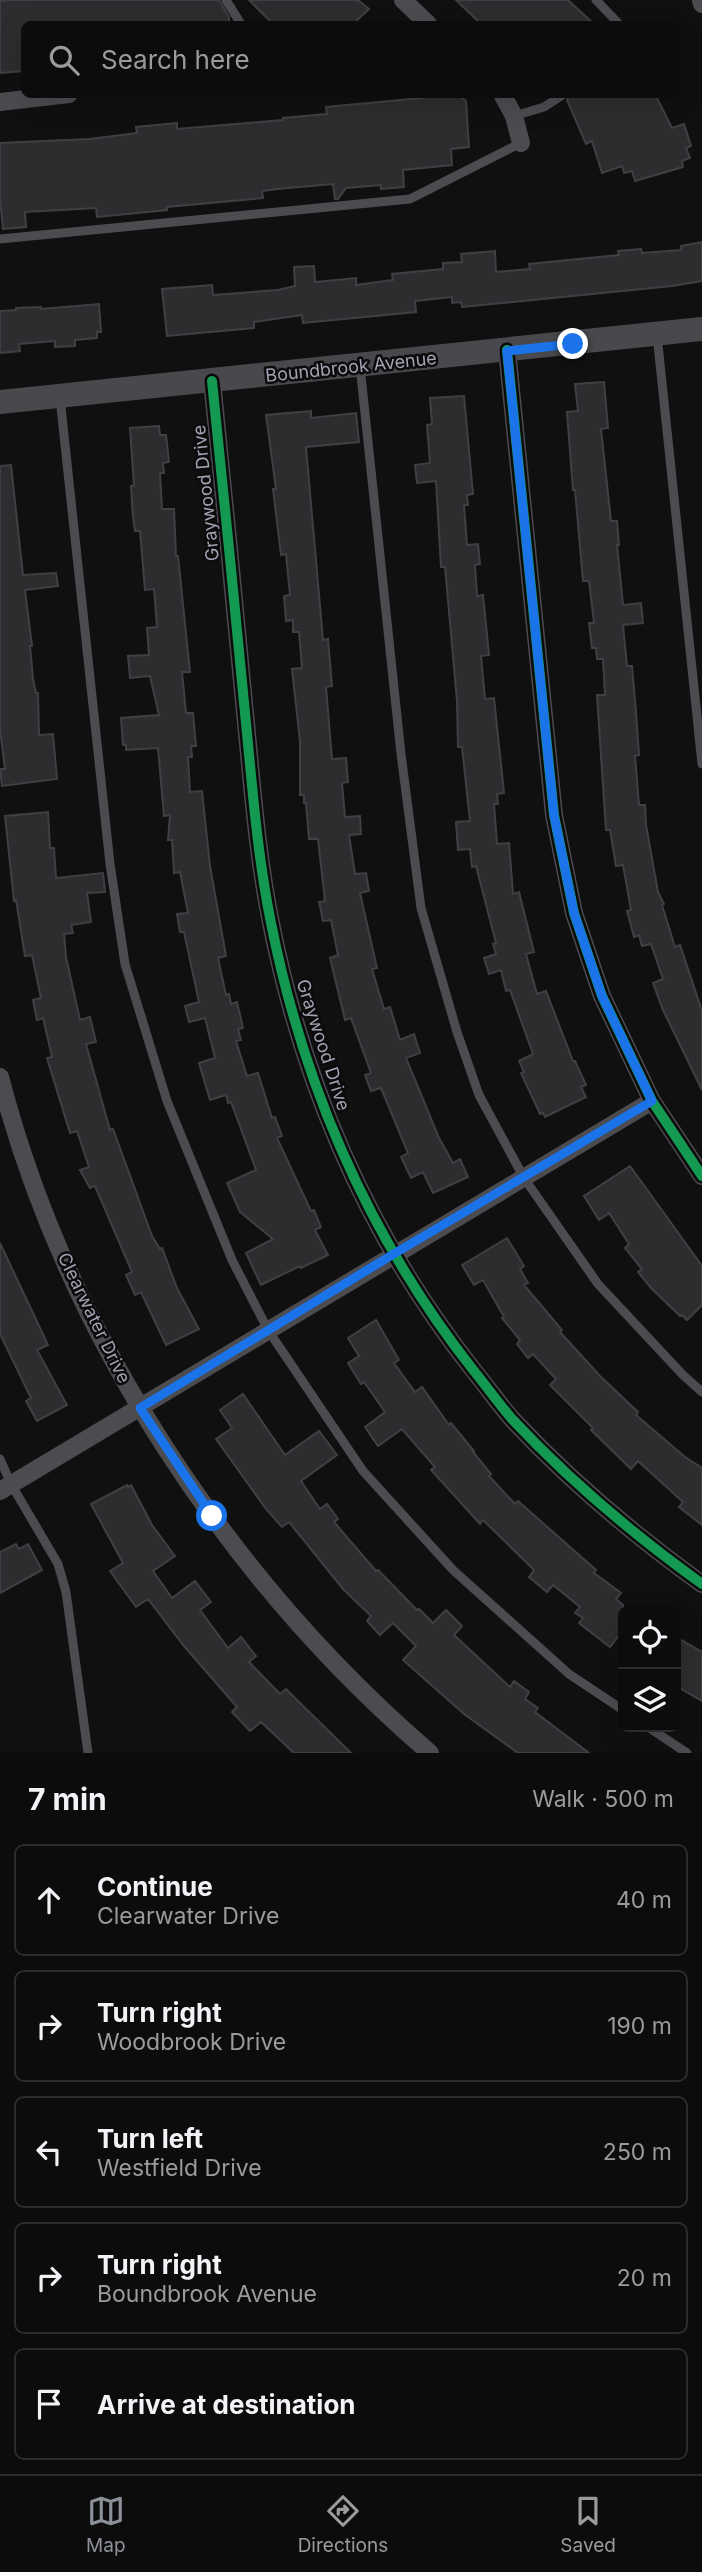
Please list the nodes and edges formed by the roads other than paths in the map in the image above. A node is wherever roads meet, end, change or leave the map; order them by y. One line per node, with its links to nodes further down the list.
1 (226, 0): 4 (lane)
2 (596, 0): 6 (lane)
3 (407, 12): 5 (street)
4 (239, 21)
5 (423, 21)
6 (616, 21)
7 (34, 98): 10 (street)
8 (504, 98): 11 (street)
9 (558, 98): 11 (lane)
10 (0, 102)
11 (514, 116): 12 (street)
12 (521, 143): 13 (lane)
13 (0, 239)
14 (702, 329): 15 (street, Boundbrook Avenue)
15 (657, 335): 16 (street, Boundbrook Avenue); 21 (lane)
16 (507, 351): 17 (street, Boundbrook Avenue); 23 (street)
17 (360, 366): 18 (street, Boundbrook Avenue); 25 (lane)
18 (212, 381): 19 (street, Boundbrook Avenue); 26 (street, Graywood Drive)
19 (60, 396): 20 (street, Boundbrook Avenue); 27 (lane)
20 (0, 402)
21 (702, 764)
22 (0, 1077): 29 (street, Clearwater Drive)
23 (652, 1101): 24 (street); 25 (street)
24 (702, 1176)
25 (524, 1178): 26 (street); 28 (lane)
26 (392, 1255): 27 (street); 32 (street, Graywood Drive)
27 (268, 1330): 29 (street); 33 (lane)
28 (702, 1392)
29 (140, 1408): 31 (street); 36 (street, Clearwater Drive)
30 (0, 1459): 31 (lane)
31 (6, 1488): 35 (lane)
32 (702, 1584)
33 (618, 1707)
34 (656, 1732): 37 (lane)
35 (88, 1753)
36 (430, 1753)
37 (687, 1753)

